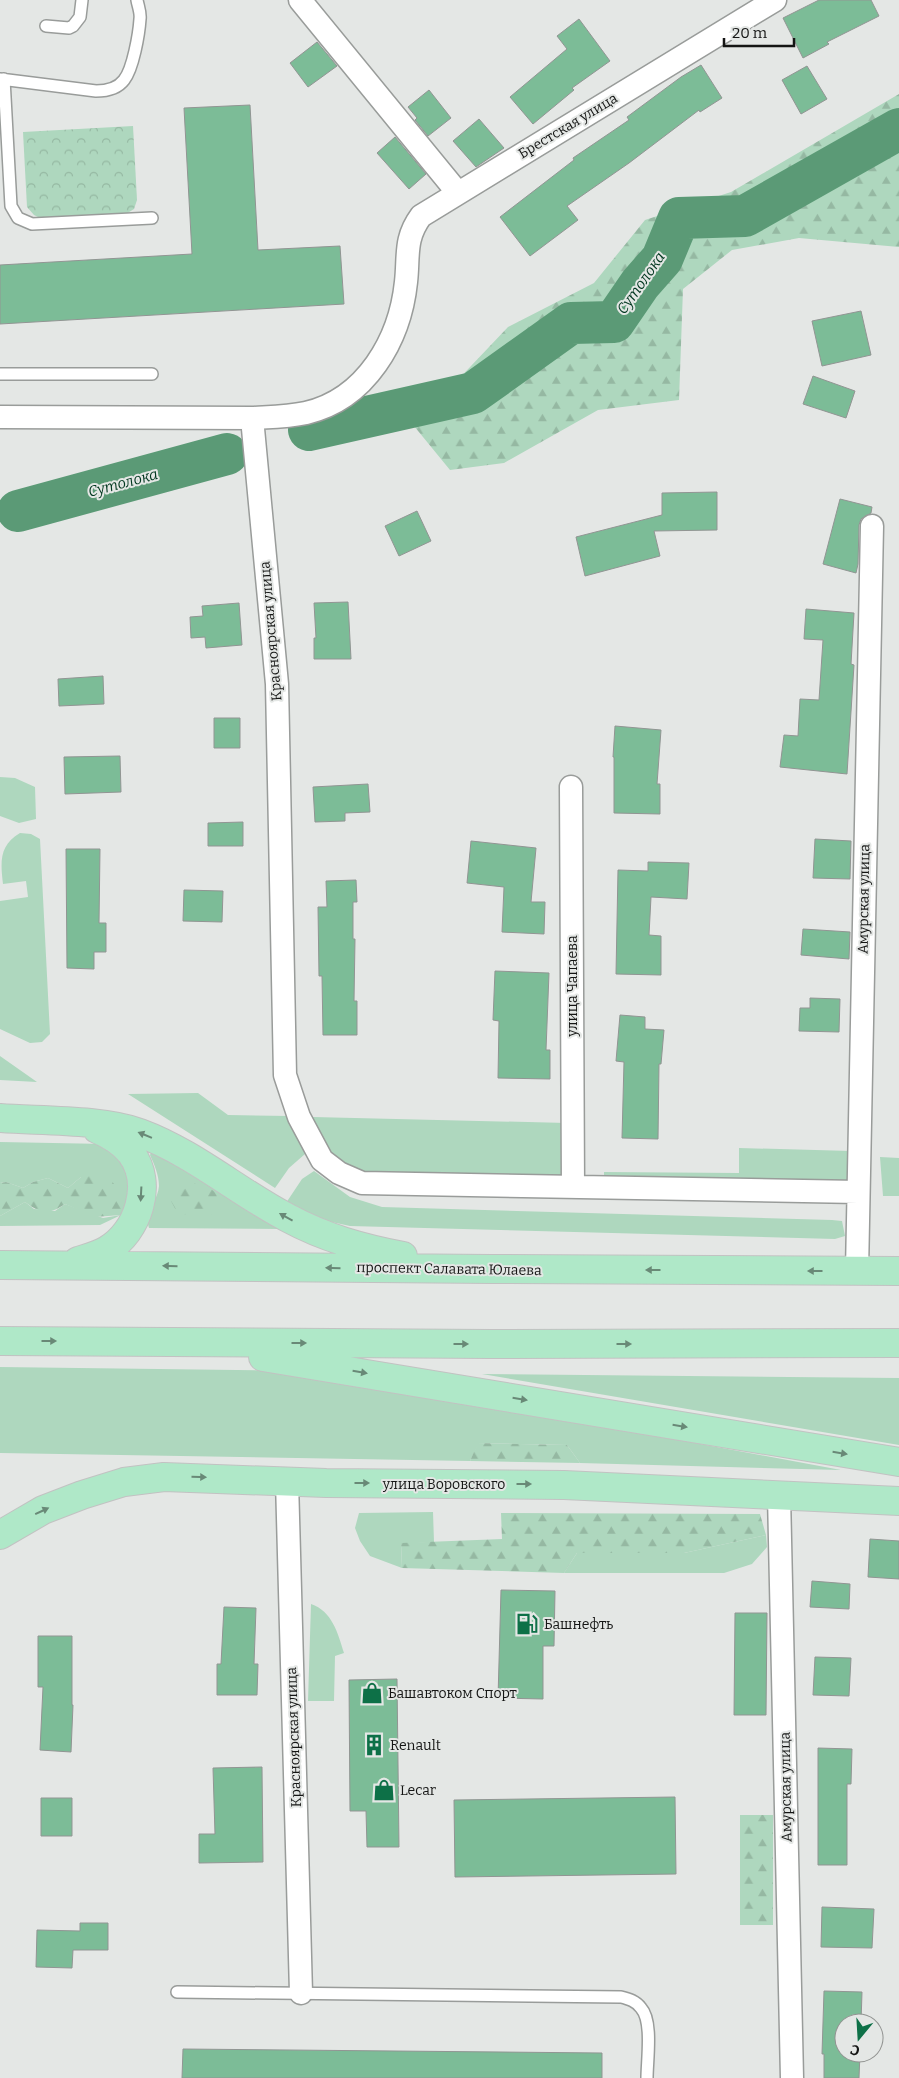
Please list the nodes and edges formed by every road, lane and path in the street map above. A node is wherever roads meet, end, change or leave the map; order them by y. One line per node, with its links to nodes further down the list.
1 (82, 0): 5 (lane)
2 (137, 0): 6 (lane)
3 (300, 0): 7 (street)
4 (776, 0): 7 (street, Брестская улица)
5 (46, 26)
6 (2, 79): 8 (lane)
7 (458, 193): 12 (street, Брестская улица)
8 (152, 218)
9 (0, 374): 10 (lane)
10 (152, 374)
11 (0, 417): 12 (street)
12 (252, 418): 17 (street, Красноярская улица)
13 (872, 526): 18 (street, Амурская улица)
14 (571, 787): 17 (street, улица Чапаева)
15 (0, 1118): 16 (main road)
16 (82, 1123): 20 (main road, one-way to 20); 21 (main road, one-way to 16)
17 (573, 1186): 18 (street, Красноярская улица)
18 (858, 1192): 22 (street, Амурская улица)
19 (0, 1264): 20 (main road, проспект Салавата Юлаева)
20 (64, 1265): 21 (main road, проспект Салавата Юлаева, one-way to 20)
21 (466, 1269): 22 (main road, проспект Салавата Юлаева, one-way to 21)
22 (857, 1271): 23 (main road, проспект Салавата Юлаева)
23 (899, 1271)
24 (0, 1341): 25 (main road, one-way to 25)
25 (138, 1342): 26 (main road, one-way to 26); 27 (main road, one-way to 27)
26 (899, 1343)
27 (899, 1462)
28 (287, 1481): 29 (main road, улица Воровского, one-way to 29); 31 (main road, улица Воровского, one-way to 28); 33 (street, Красноярская улица)
29 (779, 1495): 30 (main road, улица Воровского); 35 (street, Амурская улица)
30 (899, 1500)
31 (0, 1535)
32 (177, 1992): 33 (lane)
33 (301, 1993): 34 (lane)
34 (647, 2078)
35 (792, 2078)

